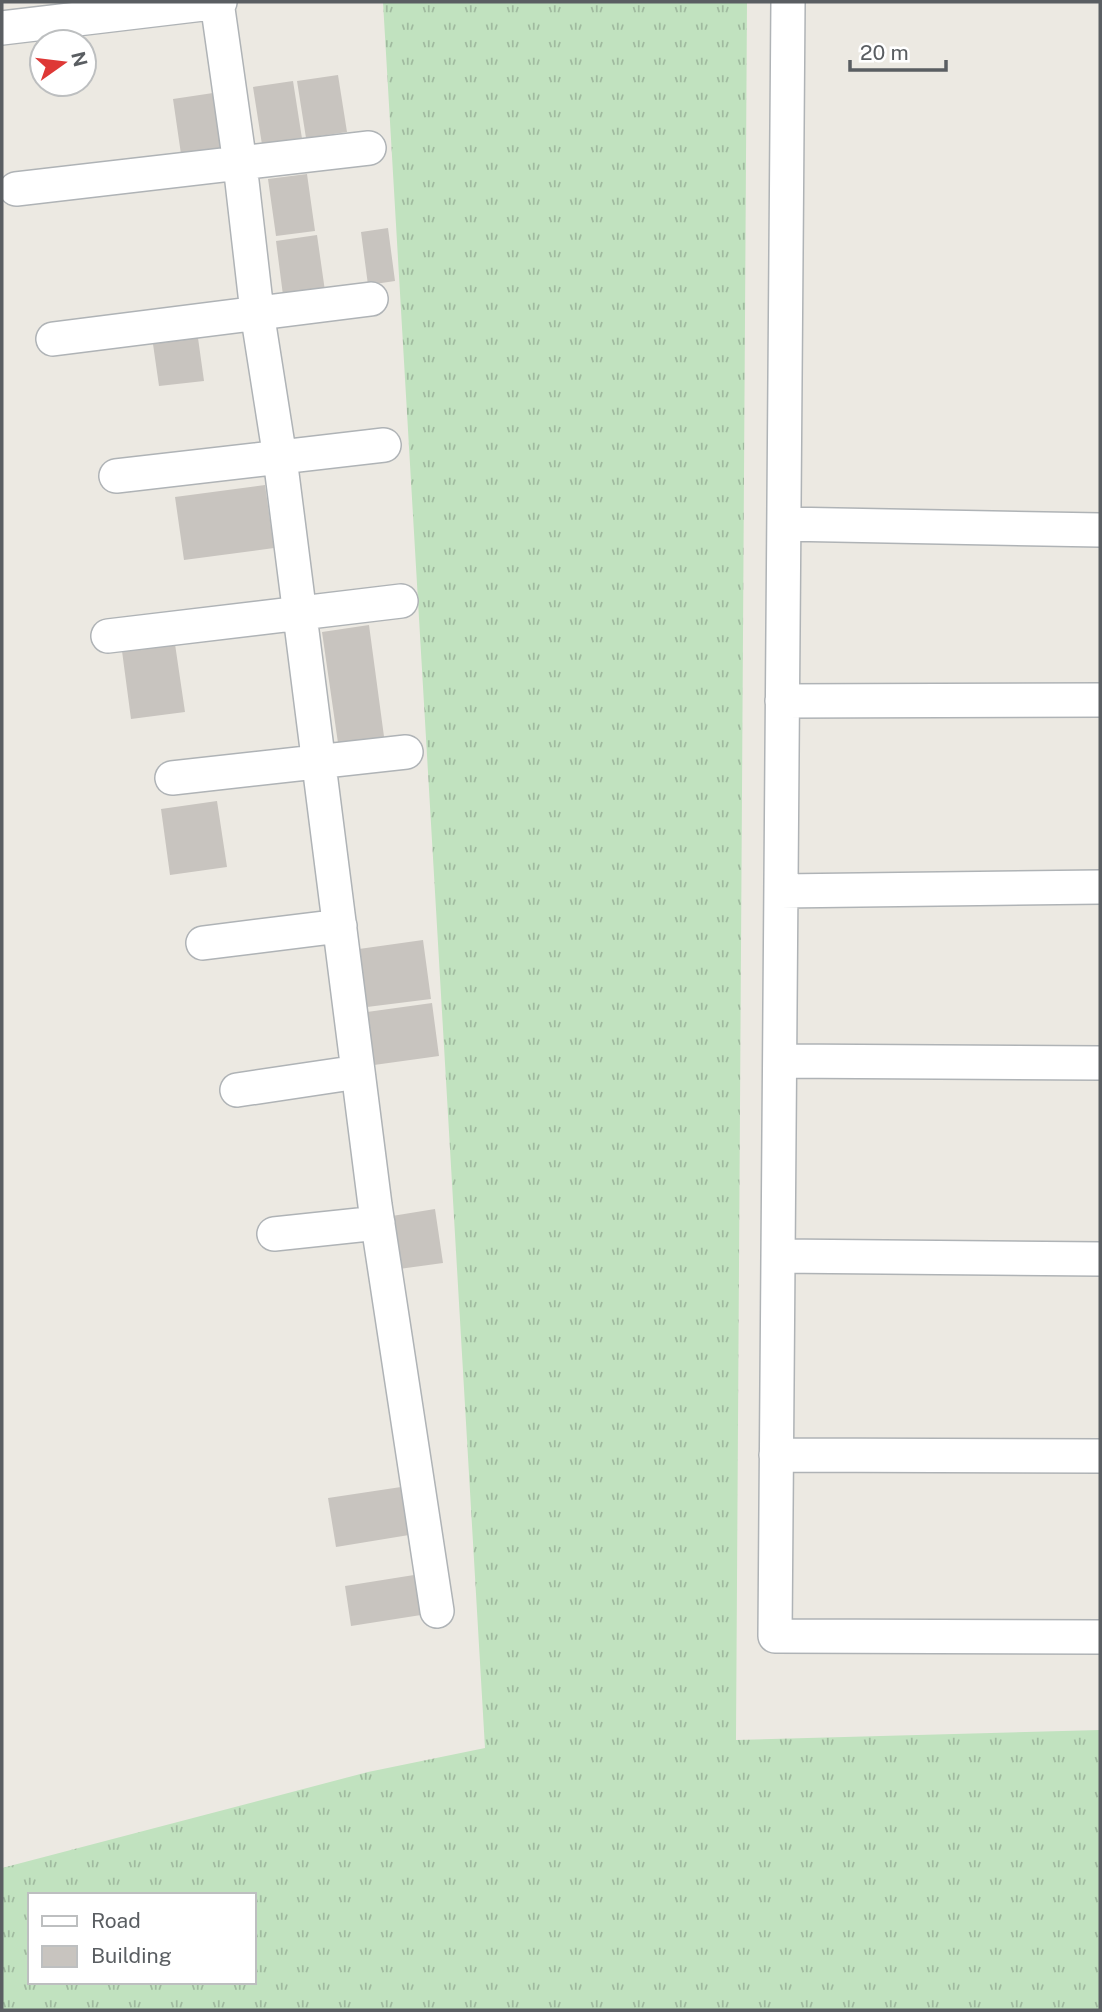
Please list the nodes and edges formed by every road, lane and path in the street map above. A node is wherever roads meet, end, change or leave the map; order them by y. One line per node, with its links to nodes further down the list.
1 (218, 2): 3 (street); 5 (street)
2 (788, 2): 13 (street)
3 (2, 28)
4 (369, 148): 5 (street)
5 (240, 164): 6 (street); 8 (street)
6 (16, 189)
7 (371, 299): 8 (street)
8 (257, 312): 9 (street); 11 (street)
9 (53, 339)
10 (384, 445): 11 (street)
11 (280, 458): 12 (street); 16 (street)
12 (116, 476)
13 (784, 524): 14 (street); 19 (street)
14 (1100, 530)
15 (401, 601): 16 (street)
16 (300, 614): 17 (street); 21 (street)
17 (108, 636)
18 (1100, 700): 19 (street)
19 (782, 701): 24 (street)
20 (406, 752): 21 (street)
21 (320, 763): 22 (street); 25 (street)
22 (172, 778)
23 (1100, 887): 24 (street)
24 (781, 891): 27 (street)
25 (340, 926): 26 (street); 29 (street)
26 (204, 943)
27 (780, 1061): 28 (street); 33 (street)
28 (1100, 1063)
29 (358, 1072): 30 (street); 31 (street)
30 (237, 1090)
31 (378, 1223): 32 (street); 37 (street)
32 (274, 1234)
33 (778, 1255): 34 (street); 35 (street)
34 (1100, 1259)
35 (776, 1455): 36 (street); 38 (street)
36 (1100, 1456)
37 (437, 1611)
38 (1100, 1637)

